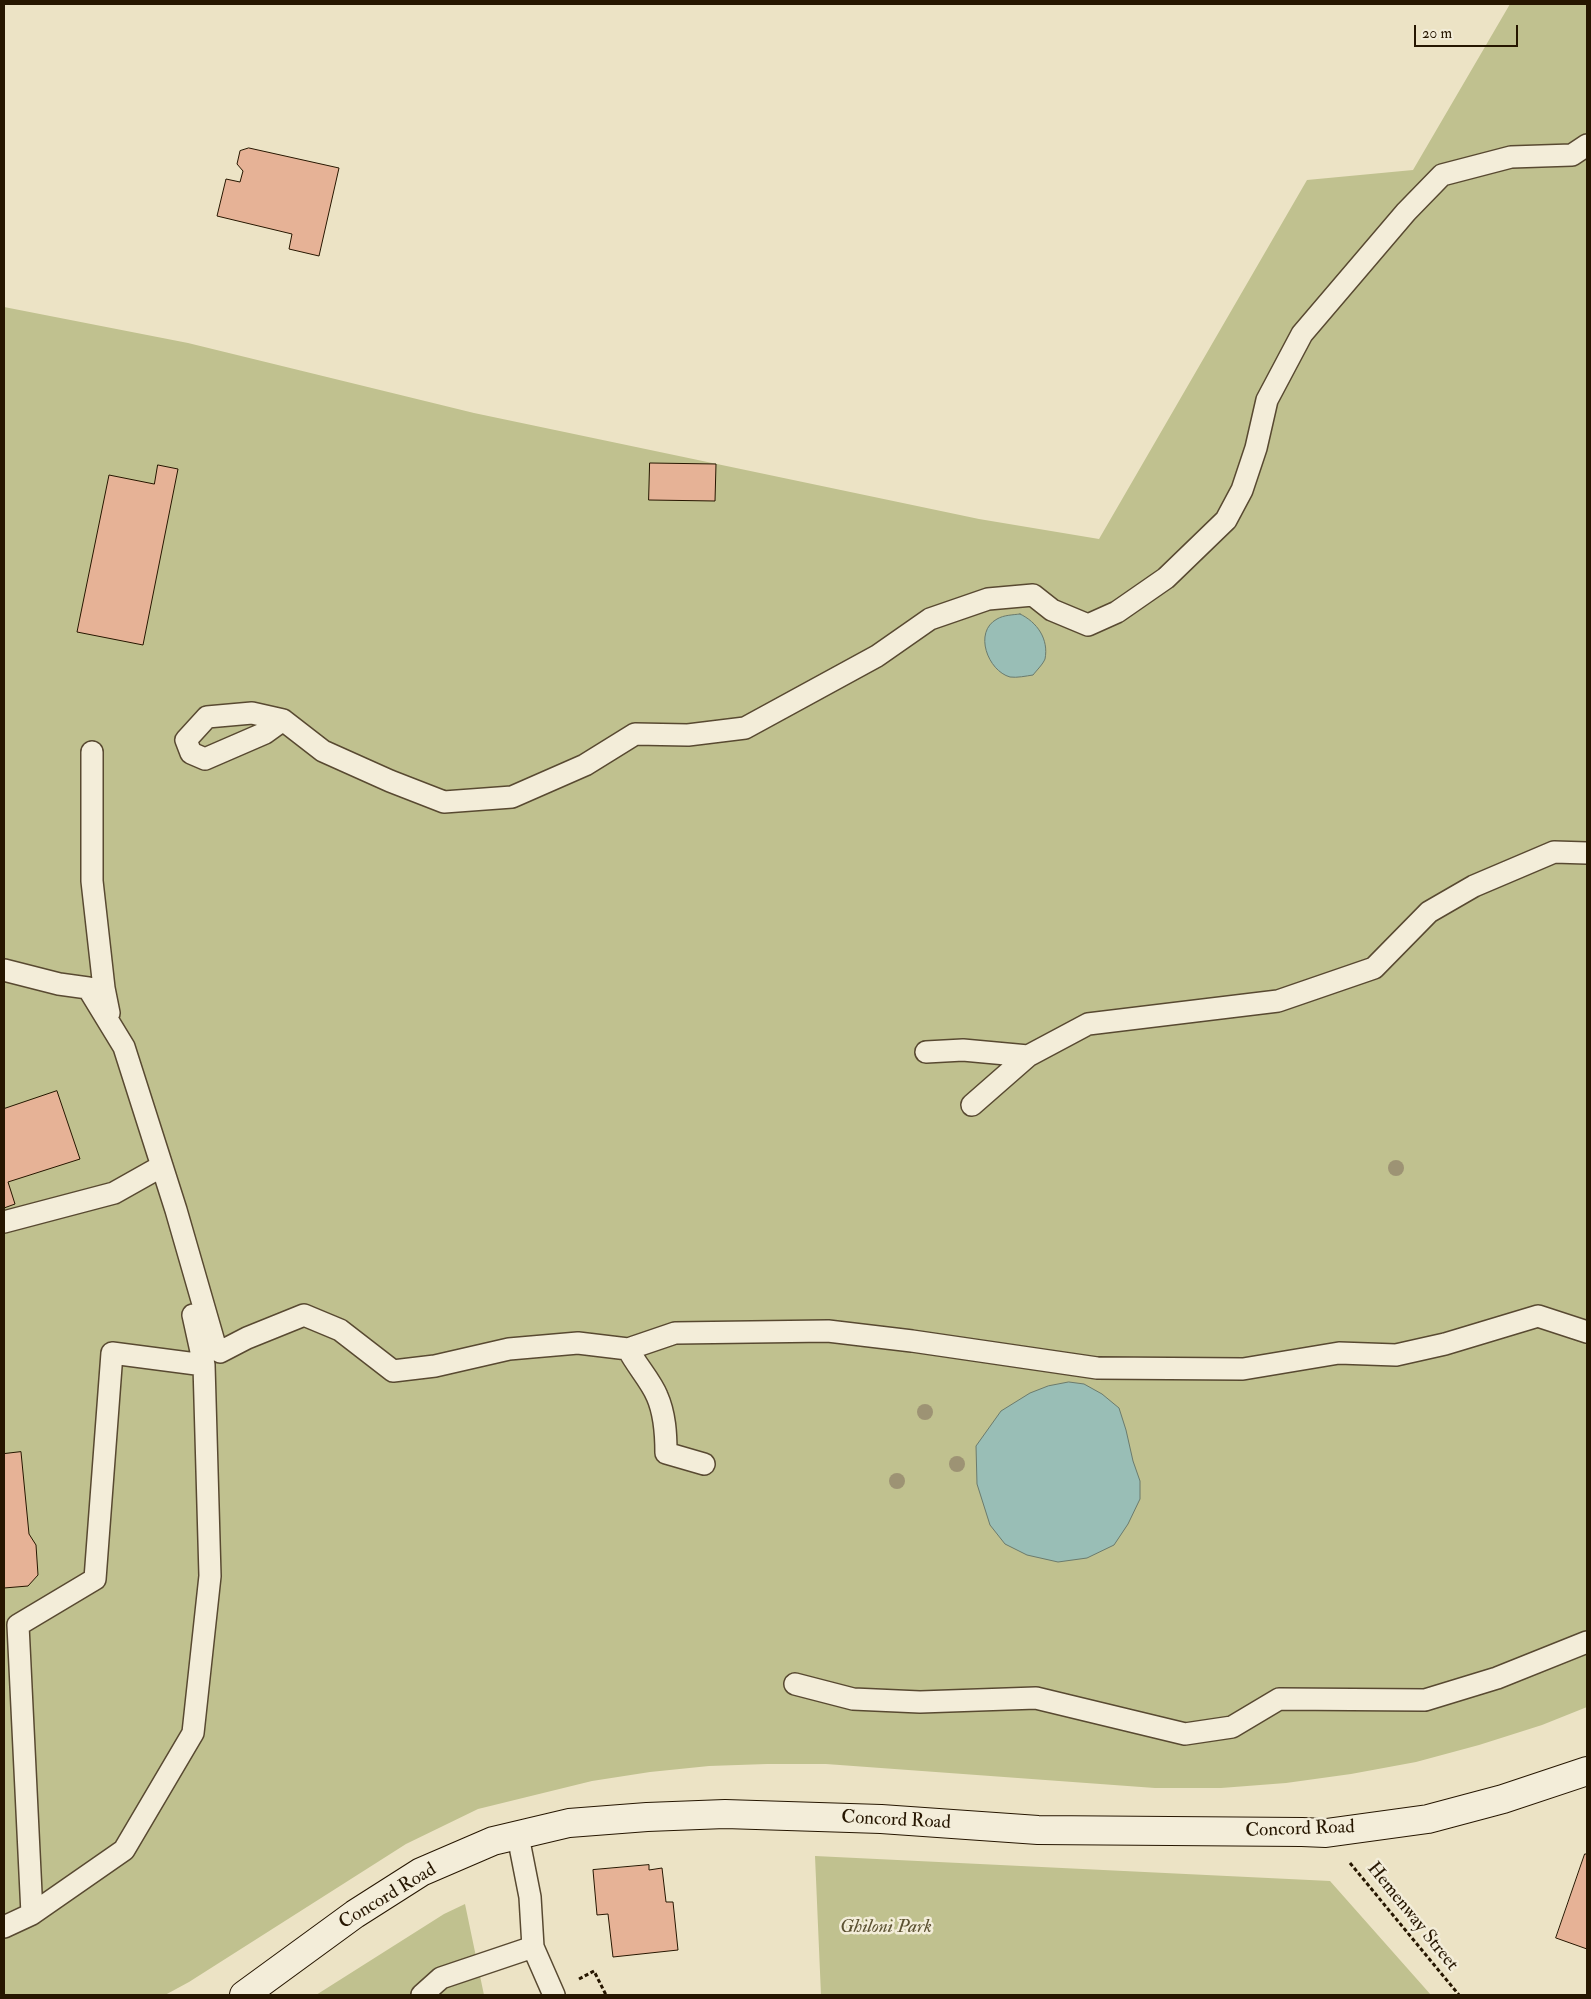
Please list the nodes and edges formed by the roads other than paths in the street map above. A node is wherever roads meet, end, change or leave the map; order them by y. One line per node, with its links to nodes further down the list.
1 (1587, 145): 2 (lane)
2 (282, 720)
3 (92, 752): 6 (lane)
4 (1587, 853): 8 (lane)
5 (4, 970): 6 (lane)
6 (111, 1026): 10 (lane)
7 (926, 1052): 8 (lane)
8 (1028, 1056): 9 (lane)
9 (972, 1105)
10 (159, 1168): 11 (lane); 13 (lane); 14 (lane)
11 (4, 1222)
12 (1587, 1332): 13 (lane)
13 (628, 1349): 15 (lane)
14 (204, 1365): 20 (lane); 20 (lane)
15 (704, 1464)
16 (1587, 1642): 17 (lane)
17 (795, 1684)
18 (1587, 1771): 19 (street, Concord Road)
19 (518, 1836): 22 (lane); 23 (street, Concord Road)
20 (32, 1914): 21 (lane)
21 (4, 1927)
22 (533, 1947): 24 (lane); 25 (lane)
23 (244, 1995)
24 (422, 1995)
25 (554, 1995)

